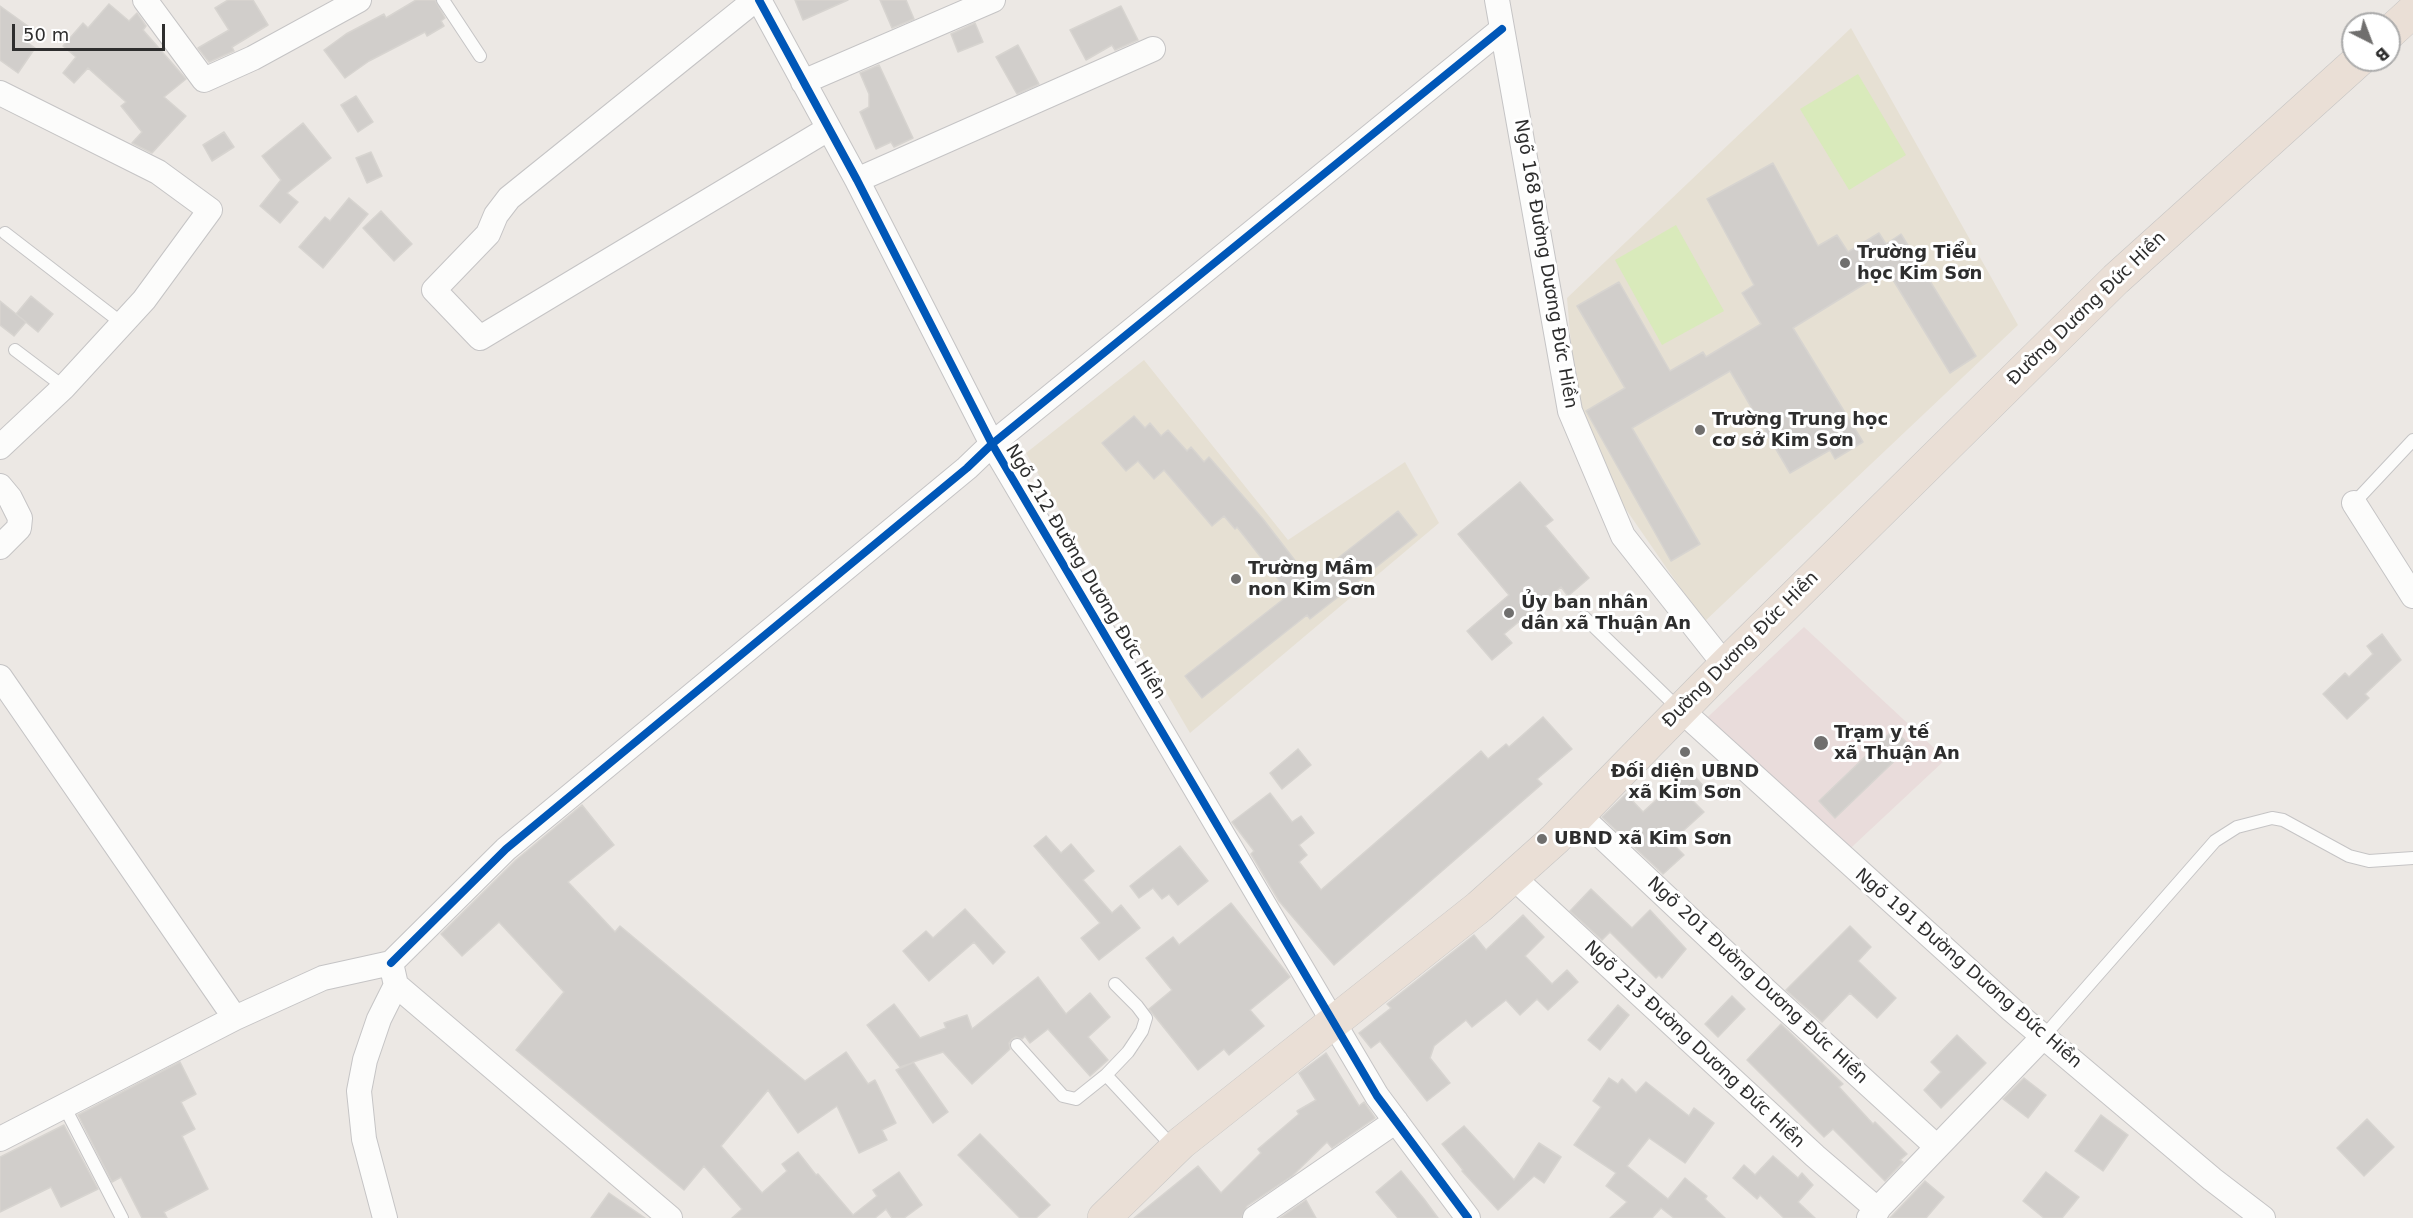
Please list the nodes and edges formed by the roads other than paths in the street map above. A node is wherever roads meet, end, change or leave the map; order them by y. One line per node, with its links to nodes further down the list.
1 (145, 0): 2 (street)
2 (359, 0)
3 (443, 0): 11 (lane)
4 (757, 0): 13 (street, Ngõ 212 Đường Dương Đức Hiền); 15 (street)
5 (993, 0): 13 (street)
6 (1497, 0): 9 (street, Ngõ 168 Đường Dương Đức Hiền)
7 (2413, 11): 8 (highway)
8 (2401, 22)
9 (1502, 29): 23 (street); 29 (street, Ngõ 168 Đường Dương Đức Hiền)
10 (1153, 49): 16 (street)
11 (480, 56)
12 (2346, 72): 29 (highway, Đường Dương Đức Hiền)
13 (803, 82): 15 (street, Ngõ 212 Đường Dương Đức Hiền)
14 (0, 93): 18 (street)
15 (828, 129): 16 (street, Ngõ 212 Đường Dương Đức Hiền)
16 (857, 180): 23 (street, Ngõ 212 Đường Dương Đức Hiền)
17 (5, 233): 18 (lane)
18 (123, 324): 20 (street)
19 (15, 351): 20 (lane)
20 (64, 387): 22 (street)
21 (2413, 440): 25 (lane)
22 (1, 444)
23 (992, 444): 35 (street); 38 (street, Ngõ 212 Đường Dương Đức Hiền)
24 (0, 486): 26 (street)
25 (2354, 503): 27 (street)
26 (0, 547)
27 (2413, 596)
28 (1584, 617): 31 (lane)
29 (1725, 665): 31 (highway, Đường Dương Đức Hiền)
30 (0, 677): 37 (street)
31 (1681, 710): 32 (highway, Đường Dương Đức Hiền); 39 (street, Ngõ 191 Đường Dương Đức Hiền)
32 (1578, 814): 34 (highway, Đường Dương Đức Hiền); 45 (street, Ngõ 201 Đường Dương Đức Hiền)
33 (2413, 858): 39 (lane)
34 (1513, 877): 38 (highway, Đường Dương Đức Hiền); 47 (street, Ngõ 213 Đường Dương Đức Hiền)
35 (394, 974): 37 (street); 49 (street); 50 (street)
36 (1115, 984): 41 (lane)
37 (235, 1018): 42 (street)
38 (1335, 1022): 43 (street, Ngõ 212 Đường Dương Đức Hiền); 46 (highway, Đường Dương Đức Hiền)
39 (2044, 1036): 45 (street); 54 (street, Ngõ 191 Đường Dương Đức Hiền)
40 (1017, 1045): 41 (lane)
41 (1106, 1075): 46 (lane)
42 (64, 1106): 44 (street); 48 (lane)
43 (1396, 1121): 52 (street); 53 (street, Ngõ 212 Đường Dương Đức Hiền)
44 (0, 1139)
45 (1937, 1147): 47 (street)
46 (1175, 1149): 51 (highway, Đường Dương Đức Hiền)
47 (1873, 1214)
48 (122, 1218)
49 (385, 1218)
50 (670, 1218)
51 (1104, 1218)
52 (1255, 1218)
53 (1468, 1218)
54 (2263, 1218)

